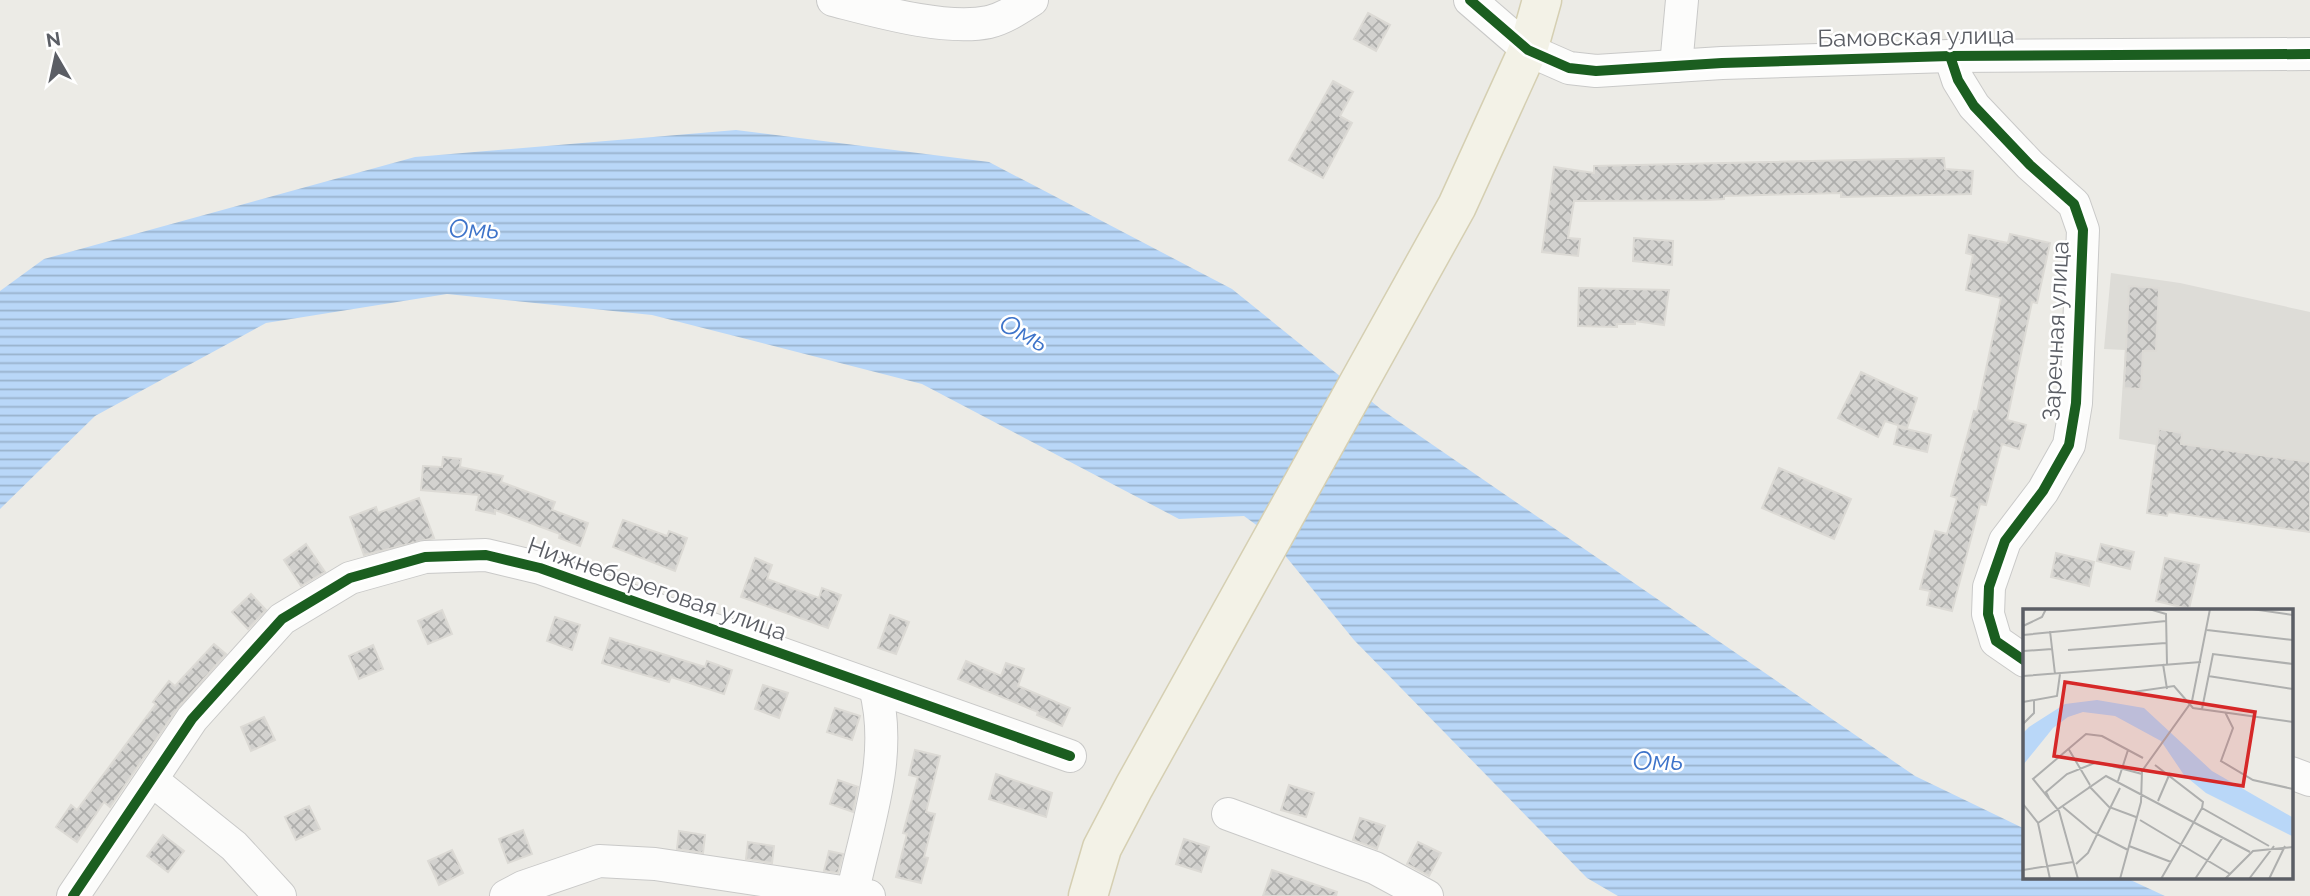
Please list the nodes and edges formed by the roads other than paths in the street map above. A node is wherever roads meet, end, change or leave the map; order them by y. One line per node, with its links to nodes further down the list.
1 (833, 0): 2 (street)
2 (1032, 0)
3 (1470, 0): 6 (street, Бамовская улица)
4 (1542, 0): 6 (main road)
5 (1682, 0): 9 (street)
6 (1528, 50): 9 (street, Бамовская улица); 22 (main road)
7 (2310, 54): 8 (street, Бамовская улица)
8 (1950, 56): 9 (street, Бамовская улица); 10 (street, Заречная улица)
9 (1676, 66)
10 (2023, 660)
11 (875, 687): 12 (street, Нижнебереговая улица); 15 (street, Нижнебереговая улица); 18 (street)
12 (1070, 755)
13 (2292, 773): 14 (street)
14 (2310, 780)
15 (153, 781): 19 (street, Нижнебереговая улица); 20 (street)
16 (1228, 814): 17 (street)
17 (1418, 894)
18 (858, 895): 21 (street)
19 (72, 896)
20 (280, 896)
21 (506, 896)
22 (1088, 896)

